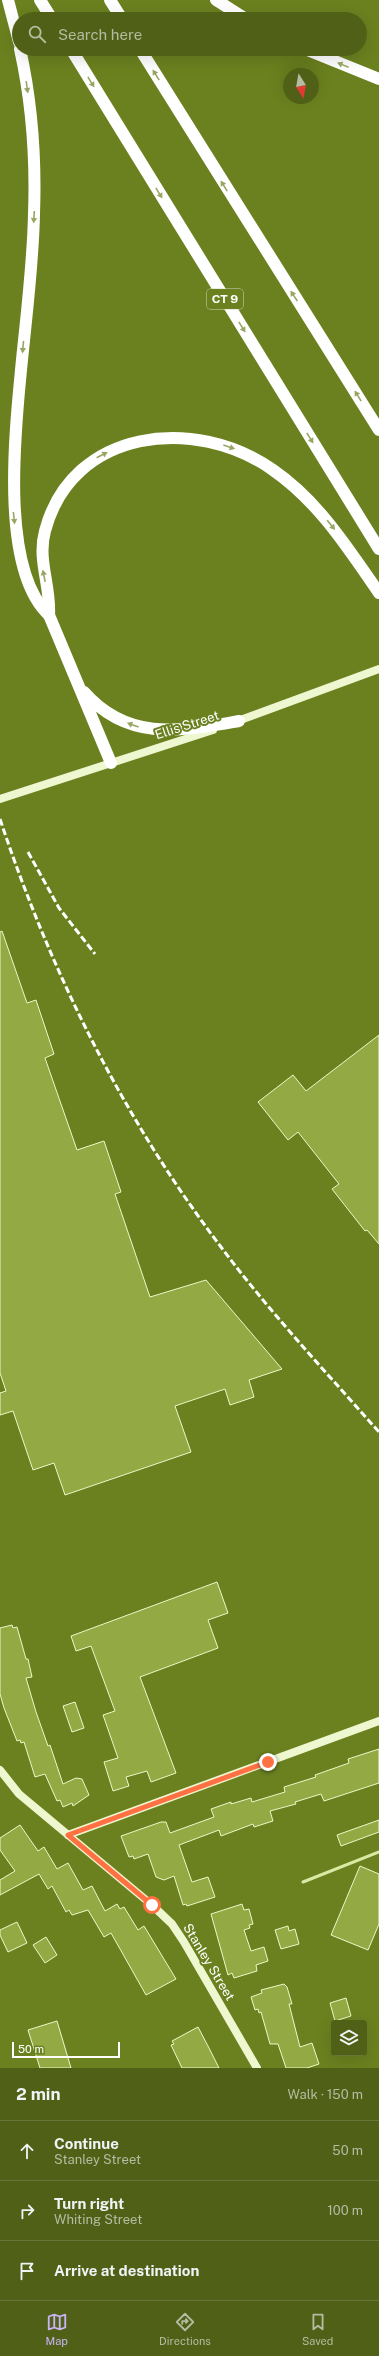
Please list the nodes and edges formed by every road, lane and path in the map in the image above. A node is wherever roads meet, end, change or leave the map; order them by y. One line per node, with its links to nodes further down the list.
1 (8, 0): 8 (highway)
2 (40, 0): 5 (highway)
3 (110, 0): 6 (highway)
4 (216, 0): 7 (highway)
5 (48, 12)
6 (118, 12)
7 (235, 12)
8 (12, 15)
9 (21, 56): 17 (highway, one-way to 17)
10 (75, 56): 15 (highway, CT 9, one-way to 15)
11 (144, 56): 14 (highway, one-way to 11)
12 (322, 56): 13 (highway, one-way to 12)
13 (379, 79)
14 (379, 430)
15 (379, 549)
16 (379, 593): 17 (highway, one-way to 16)
17 (49, 615): 19 (highway)
18 (378, 669): 20 (street, Ellis Street)
19 (78, 685): 20 (highway, one-way to 19); 21 (highway)
20 (239, 721): 21 (street, Ellis Street)
21 (111, 763): 22 (street, Ellis Street)
22 (0, 799)
23 (379, 1721): 25 (street)
24 (0, 1770): 25 (street, Stanley Street)
25 (68, 1835): 28 (street, Stanley Street)
26 (379, 1852): 27 (lane)
27 (303, 1882)
28 (256, 2068)

